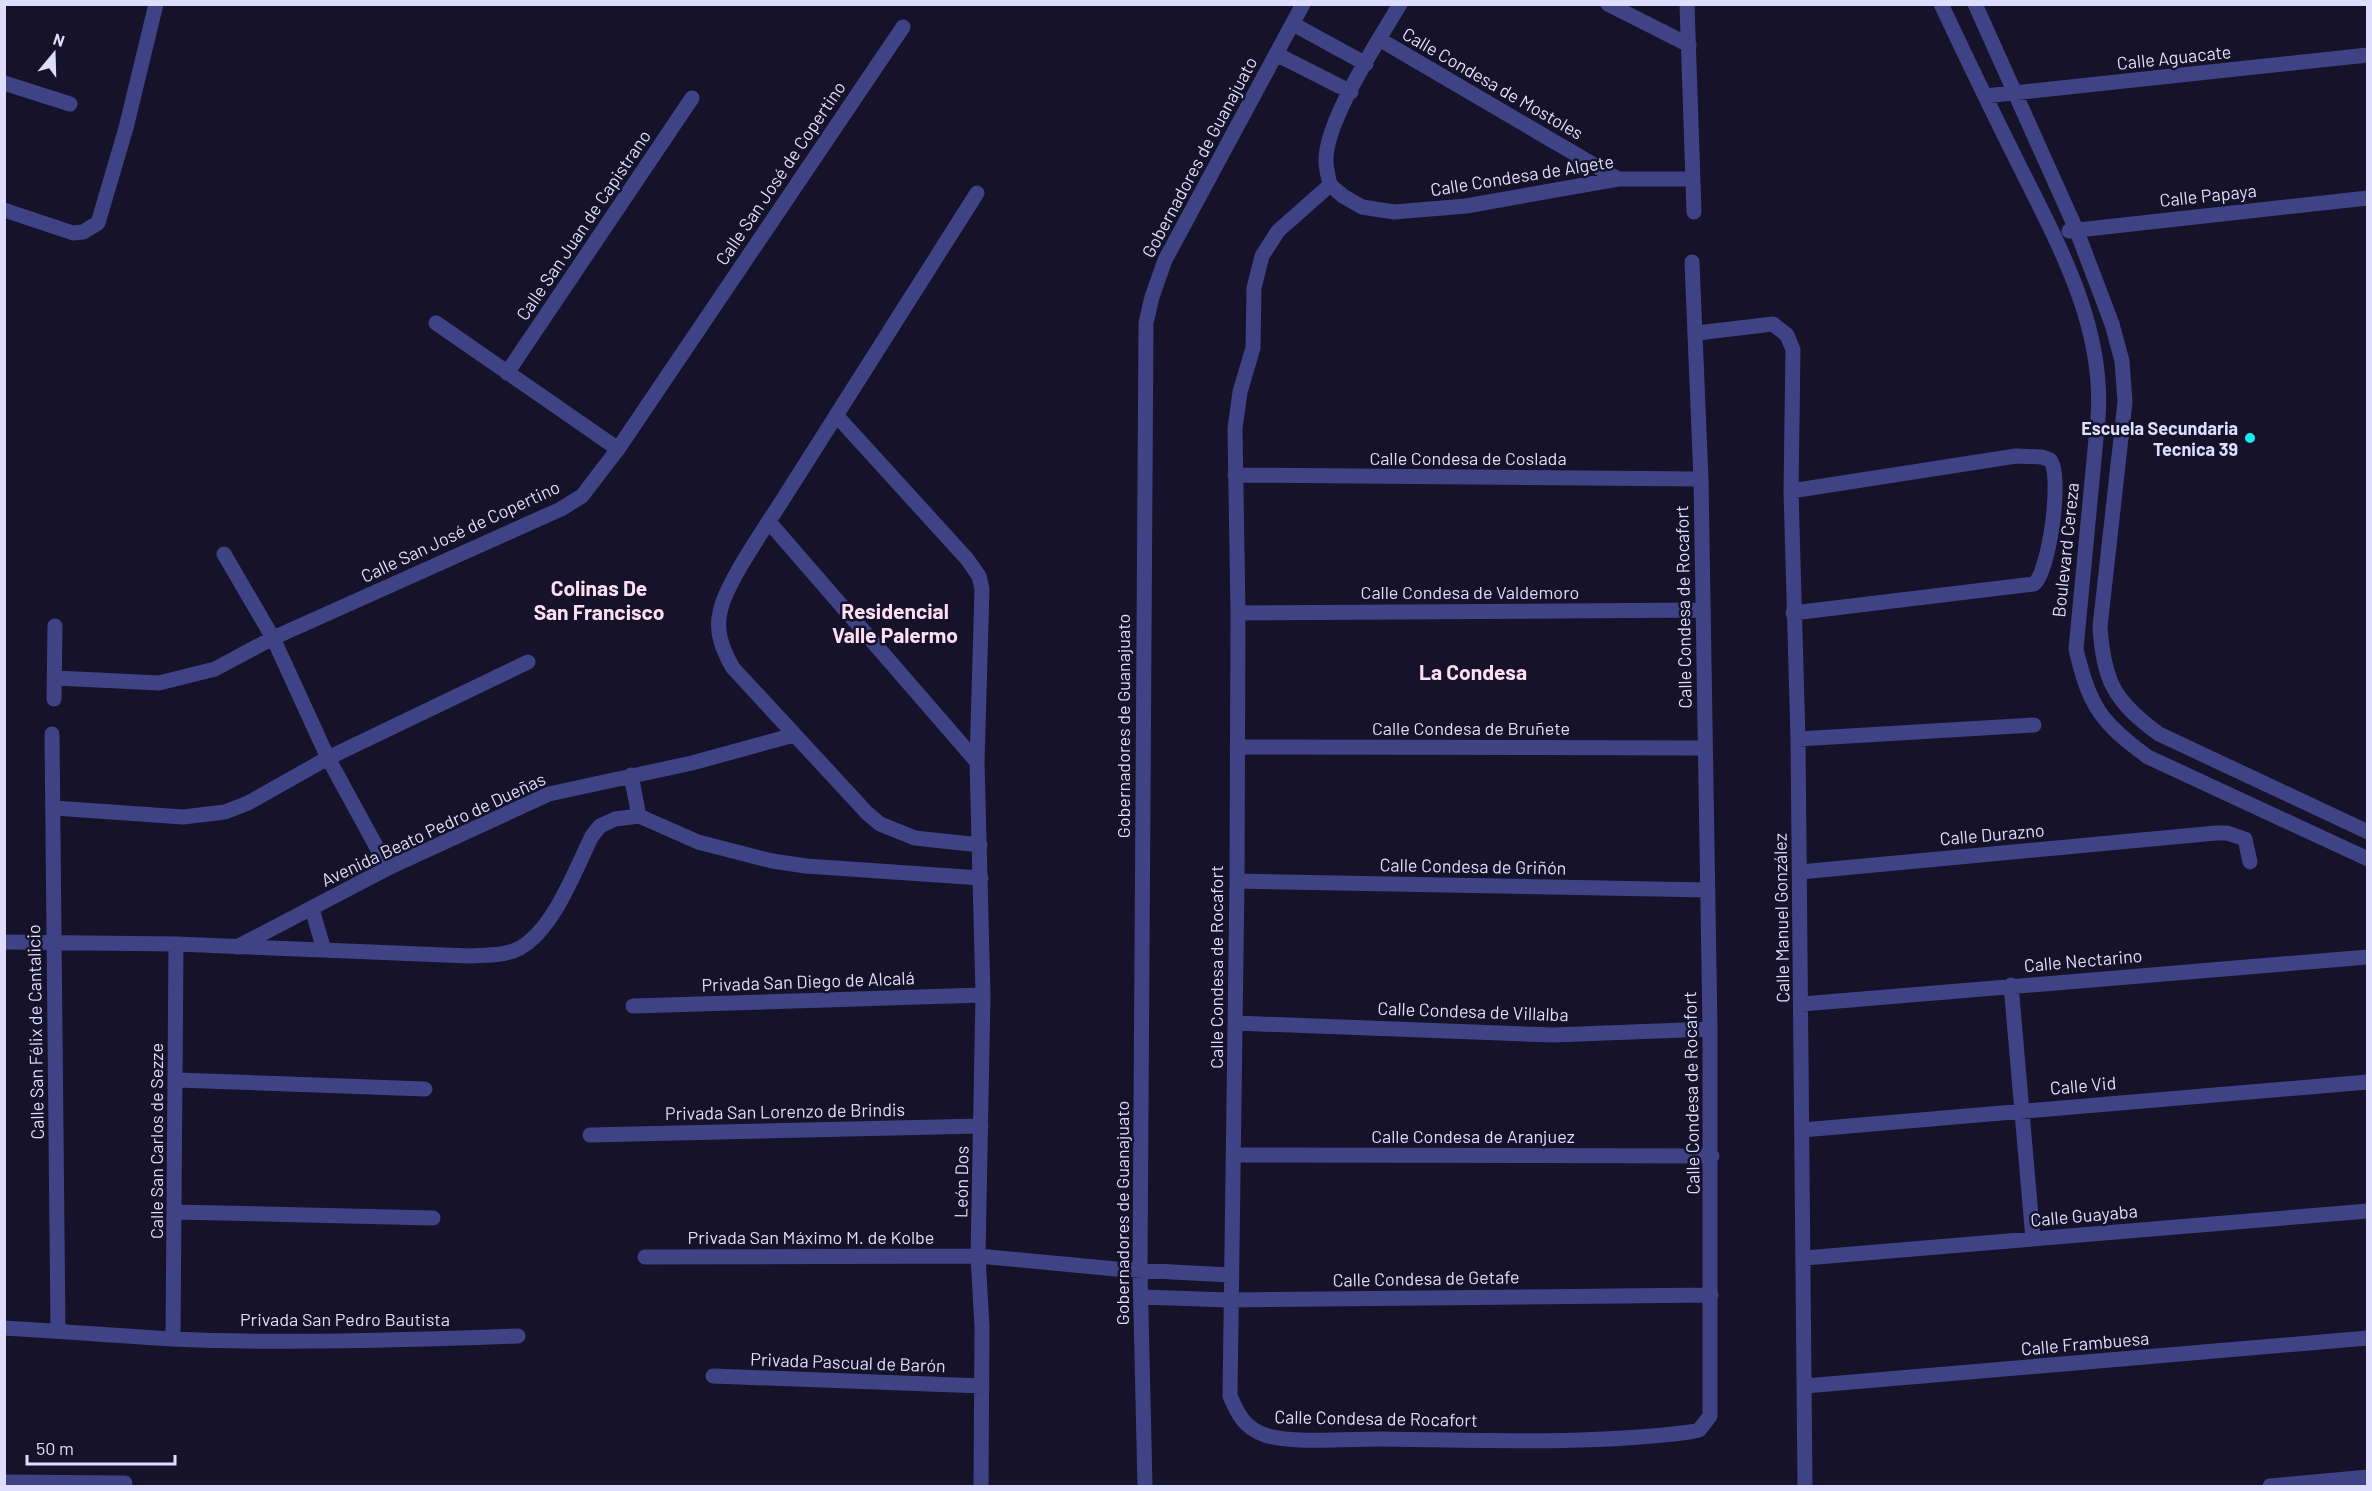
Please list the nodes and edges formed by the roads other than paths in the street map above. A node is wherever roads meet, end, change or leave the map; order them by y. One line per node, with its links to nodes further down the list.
1 (1303, 4): 8 (street, Gobernadores de Guanajuato)
2 (1400, 4): 10 (street)
3 (1608, 4): 11 (street)
4 (1687, 4): 11 (street)
5 (1941, 4): 18 (street, Boulevard Cereza)
6 (1975, 4): 17 (street)
7 (153, 5): 26 (street)
8 (1293, 24): 12 (street, Gobernadores de Guanajuato); 14 (street)
9 (903, 27): 35 (street, Calle San José de Copertino)
10 (1379, 39): 14 (street); 21 (street, Calle Condesa de Mostoles)
11 (1689, 45): 22 (street)
12 (1276, 54): 16 (street); 98 (street, Gobernadores de Guanajuato)
13 (2367, 56): 17 (street, Calle Aguacate)
14 (1366, 64): 16 (street)
15 (4, 83): 20 (street)
16 (1351, 92): 23 (street)
17 (2013, 94): 18 (street, Calle Aguacate); 28 (street)
18 (1985, 96): 29 (street, Boulevard Cereza)
19 (692, 98): 33 (street, Calle San Juan de Capistrano)
20 (70, 104)
21 (1618, 179): 22 (street, Calle Condesa de Algete); 23 (street, Calle Condesa de Algete)
22 (1692, 179): 27 (street)
23 (1330, 185): 36 (street, Calle Condesa de Rocafort)
24 (977, 194): 34 (street)
25 (2367, 198): 28 (street, Calle Papaya)
26 (4, 210)
27 (1694, 212)
28 (2076, 229): 29 (street, Calle Papaya); 60 (street)
29 (2054, 235): 62 (street, Boulevard Cereza)
30 (1692, 262): 32 (street, Calle Condesa de Rocafort)
31 (436, 323): 33 (street)
32 (1697, 333): 37 (street, Calle Condesa de Rocafort); 38 (street, Calle Manuel González)
33 (507, 373): 35 (street)
34 (836, 415): 39 (street); 56 (street, León Dos)
35 (618, 449): 45 (street, Calle San José de Copertino)
36 (1235, 475): 37 (street, Calle Condesa de Coslada); 42 (street, Calle Condesa de Rocafort)
37 (1701, 479): 41 (street, Calle Condesa de Rocafort)
38 (1791, 491): 43 (street, Calle Manuel González); 43 (street)
39 (769, 522): 51 (street); 56 (street)
40 (224, 554): 45 (street)
41 (1702, 610): 42 (street, Calle Condesa de Valdemoro); 54 (street, Calle Condesa de Rocafort)
42 (1238, 612): 53 (street, Calle Condesa de Rocafort)
43 (1793, 613): 52 (street, Calle Manuel González)
44 (55, 626): 47 (street)
45 (273, 638): 47 (street, Calle San José de Copertino); 55 (street)
46 (528, 662): 55 (street)
47 (56, 678): 48 (street)
48 (54, 699)
49 (2034, 725): 52 (street)
50 (52, 734): 58 (street, Calle San Félix de Cantalicio)
51 (794, 735): 57 (street, Avenida Beato Pedro de Dueñas); 61 (street)
52 (1798, 739): 65 (street, Calle Manuel González)
53 (1237, 747): 54 (street, Calle Condesa de Bruñete); 67 (street, Calle Condesa de Rocafort)
54 (1704, 748): 68 (street, Calle Condesa de Rocafort)
55 (328, 758): 58 (street); 64 (street)
56 (977, 762): 61 (street, León Dos)
57 (631, 775): 59 (street); 64 (street, Avenida Beato Pedro de Dueñas)
58 (54, 808): 71 (street, Calle San Félix de Cantalicio)
59 (639, 816): 66 (street); 74 (street, Avenida Beato Pedro de Dueñas)
60 (2367, 832)
61 (980, 845): 66 (street, León Dos)
62 (2367, 859)
63 (2250, 862): 65 (street, Calle Durazno)
64 (388, 868): 69 (street, Avenida Beato Pedro de Dueñas)
65 (1800, 872): 78 (street, Calle Manuel González)
66 (981, 878): 77 (street, León Dos)
67 (1237, 881): 68 (street, Calle Condesa de Griñón); 80 (street, Calle Condesa de Rocafort)
68 (1708, 890): 81 (street, Calle Condesa de Rocafort)
69 (312, 909): 73 (street, Avenida Beato Pedro de Dueñas); 74 (street)
70 (4, 942): 71 (street, Avenida Beato Pedro de Dueñas)
71 (53, 942): 72 (street, Avenida Beato Pedro de Dueñas); 104 (street, Calle San Félix de Cantalicio)
72 (176, 944): 73 (street, Avenida Beato Pedro de Dueñas); 82 (street, Calle San Carlos de Sezze)
73 (237, 947): 74 (street, Avenida Beato Pedro de Dueñas)
74 (324, 950)
75 (2367, 957): 76 (street, Calle Nectarino)
76 (2011, 985): 78 (street, Calle Nectarino); 85 (street)
77 (983, 995): 79 (street, Privada San Diego de Alcalá); 86 (street, León Dos)
78 (1802, 1004): 87 (street, Calle Manuel González)
79 (633, 1006)
80 (1235, 1023): 81 (street, Calle Condesa de Villalba); 89 (street, Calle Condesa de Rocafort)
81 (1710, 1029): 90 (street, Calle Condesa de Rocafort)
82 (177, 1080): 84 (street); 92 (street, Calle San Carlos de Sezze)
83 (2367, 1082): 85 (street, Calle Vid)
84 (424, 1089)
85 (2022, 1110): 87 (street, Calle Vid); 94 (street)
86 (981, 1126): 88 (street, Privada San Lorenzo de Brindis); 95 (street, León Dos)
87 (1802, 1130): 97 (street, Calle Manuel González)
88 (590, 1135)
89 (1235, 1155): 90 (street, Calle Condesa de Aranjuez); 99 (street, Calle Condesa de Rocafort)
90 (1712, 1156): 100 (street, Calle Condesa de Rocafort)
91 (2367, 1211): 94 (street, Calle Guayaba)
92 (176, 1212): 93 (street); 107 (street, Calle San Carlos de Sezze)
93 (433, 1218)
94 (2033, 1239): 97 (street, Calle Guayaba)
95 (978, 1256): 96 (street, Privada San Máximo M. de Kolbe); 98 (street, Privada San Máximo M. de Kolbe); 109 (street, León Dos)
96 (645, 1257)
97 (1805, 1258): 110 (street, Calle Manuel González)
98 (1140, 1270): 99 (street); 101 (street, Gobernadores de Guanajuato)
99 (1230, 1275): 102 (street, Calle Condesa de Rocafort)
100 (1712, 1295): 102 (street, Calle Condesa de Getafe); 102 (street, Calle Condesa de Rocafort)
101 (1141, 1297): 102 (street, Calle Condesa de Getafe); 116 (street, Gobernadores de Guanajuato)
102 (1230, 1300)
103 (4, 1328): 104 (street, Privada San Pedro Bautista)
104 (58, 1331): 107 (street, Privada San Pedro Bautista)
105 (518, 1336): 107 (street, Privada San Pedro Bautista)
106 (2367, 1338): 110 (street, Calle Frambuesa)
107 (173, 1339)
108 (713, 1376): 109 (street, Privada Pascual de Barón)
109 (982, 1386): 115 (street, León Dos)
110 (1805, 1386): 117 (street, Calle Manuel González)
111 (2367, 1477): 118 (street)
112 (4, 1482): 114 (street)
113 (125, 1483): 114 (street)
114 (84, 1485)
115 (981, 1486)
116 (1144, 1486)
117 (1805, 1486)
118 (2270, 1486)

